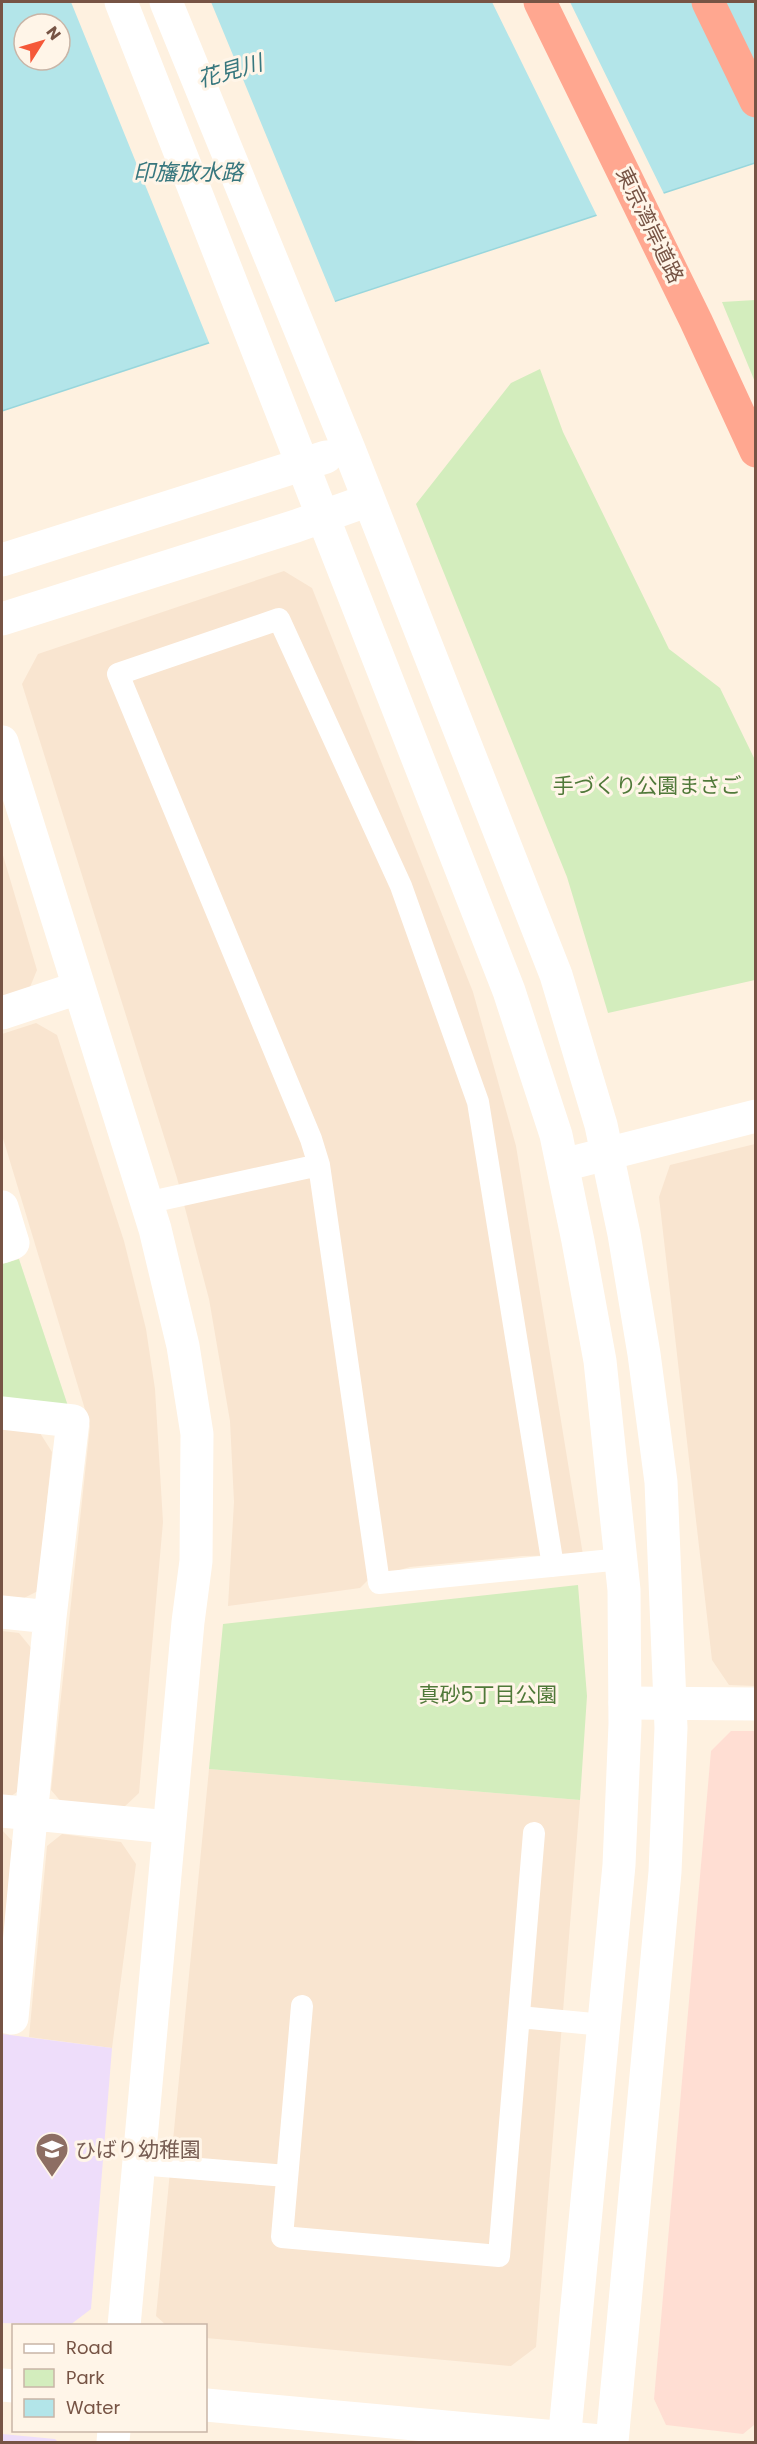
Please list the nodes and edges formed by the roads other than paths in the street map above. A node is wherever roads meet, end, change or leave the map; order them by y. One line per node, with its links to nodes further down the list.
1 (121, 2): 8 (street)
2 (166, 2): 6 (street)
3 (540, 2): 7 (highway, 東京湾岸道路)
4 (708, 2): 5 (highway)
5 (756, 101)
6 (349, 449): 8 (street); 9 (street)
7 (756, 451)
8 (304, 465): 10 (street); 11 (street)
9 (369, 500): 10 (street); 17 (street)
10 (323, 517): 12 (street); 19 (street)
11 (2, 560)
12 (2, 619)
13 (2, 742): 14 (street)
14 (78, 988): 15 (street); 20 (street)
15 (2, 1013)
16 (756, 1116): 17 (street)
17 (608, 1155): 19 (street); 29 (street)
18 (319, 1165): 20 (lane); 25 (lane); 25 (lane)
19 (563, 1165): 24 (street)
20 (146, 1203): 32 (street)
21 (2, 1207): 22 (street)
22 (2, 1247)
23 (2, 1413): 27 (street)
24 (622, 1559): 25 (lane); 28 (street)
25 (553, 1566)
26 (2, 1612): 27 (street)
27 (50, 1617): 31 (street)
28 (625, 1703): 29 (street); 37 (street)
29 (670, 1703): 30 (street); 43 (street)
30 (756, 1704)
31 (17, 1812): 32 (street); 35 (street)
32 (169, 1827): 38 (street)
33 (534, 1833): 36 (lane)
34 (302, 2006): 39 (lane)
35 (2, 2016)
36 (519, 2017): 37 (lane); 39 (lane)
37 (604, 2025): 42 (street)
38 (138, 2164): 39 (lane); 40 (street)
39 (287, 2176)
40 (124, 2324)
41 (207, 2405): 42 (street)
42 (565, 2440): 43 (street)
43 (612, 2442)

